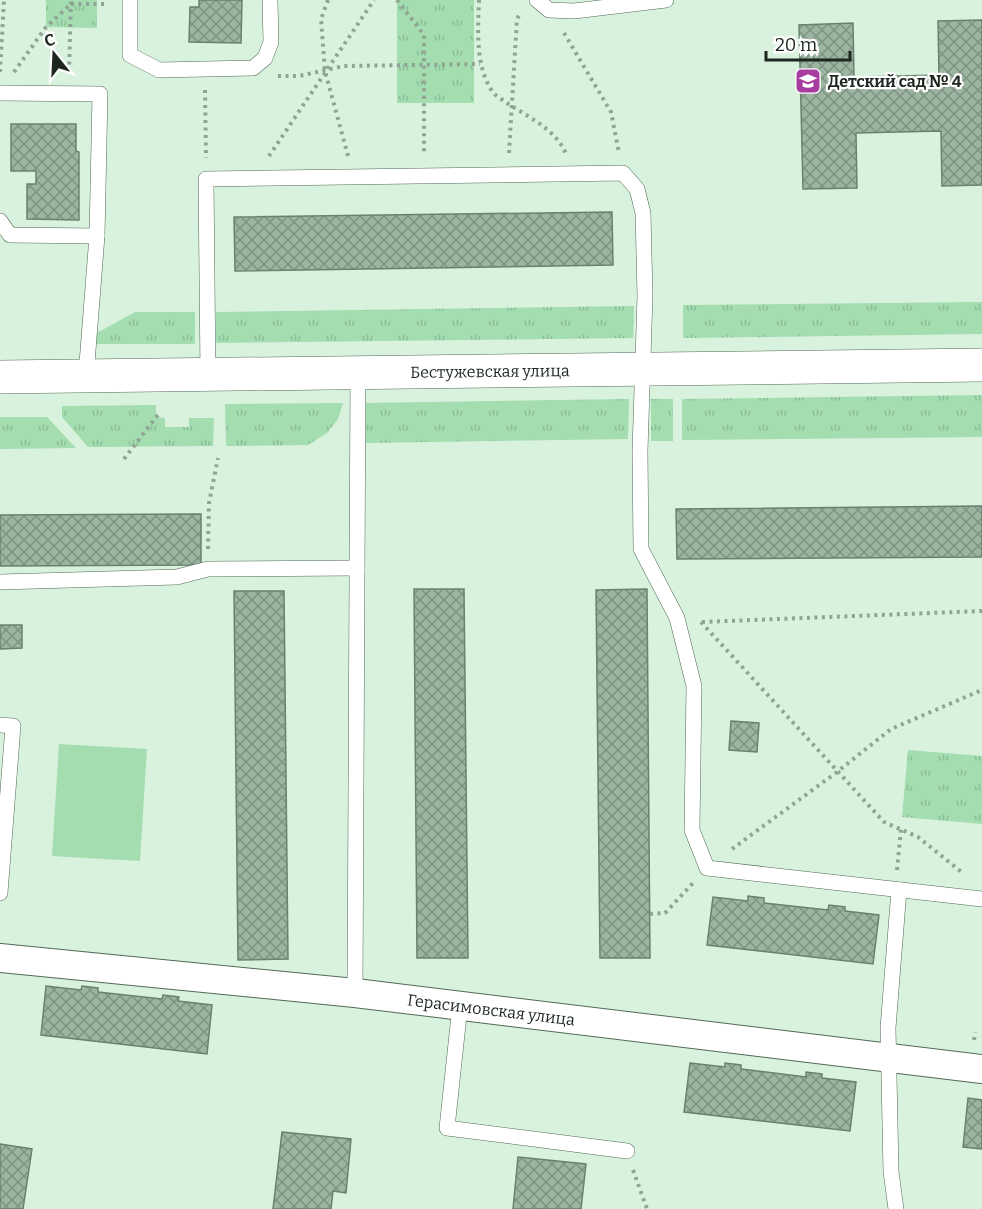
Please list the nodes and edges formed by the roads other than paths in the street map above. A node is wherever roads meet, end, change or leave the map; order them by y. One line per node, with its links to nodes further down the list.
1 (270, 0): 3 (lane)
2 (666, 0): 4 (lane)
3 (130, 2)
4 (543, 5)
5 (0, 93): 7 (lane)
6 (0, 221): 7 (lane)
7 (97, 236): 12 (lane)
8 (982, 365): 9 (street, Бестужевская улица)
9 (642, 370): 10 (street, Бестужевская улица); 11 (lane); 17 (lane)
10 (358, 373): 11 (street, Бестужевская улица); 14 (lane)
11 (208, 375): 12 (street, Бестужевская улица)
12 (86, 376): 13 (street, Бестужевская улица)
13 (0, 377)
14 (357, 568): 15 (lane); 21 (lane)
15 (0, 582)
16 (0, 725): 18 (lane)
17 (899, 890): 19 (lane); 23 (lane)
18 (0, 893)
19 (982, 899)
20 (0, 958): 21 (street, Герасимовская улица)
21 (355, 993): 22 (street, Герасимовская улица)
22 (460, 1006): 23 (street, Герасимовская улица); 25 (lane)
23 (889, 1058): 24 (street, Герасимовская улица); 26 (lane)
24 (982, 1070)
25 (627, 1151)
26 (896, 1209)

